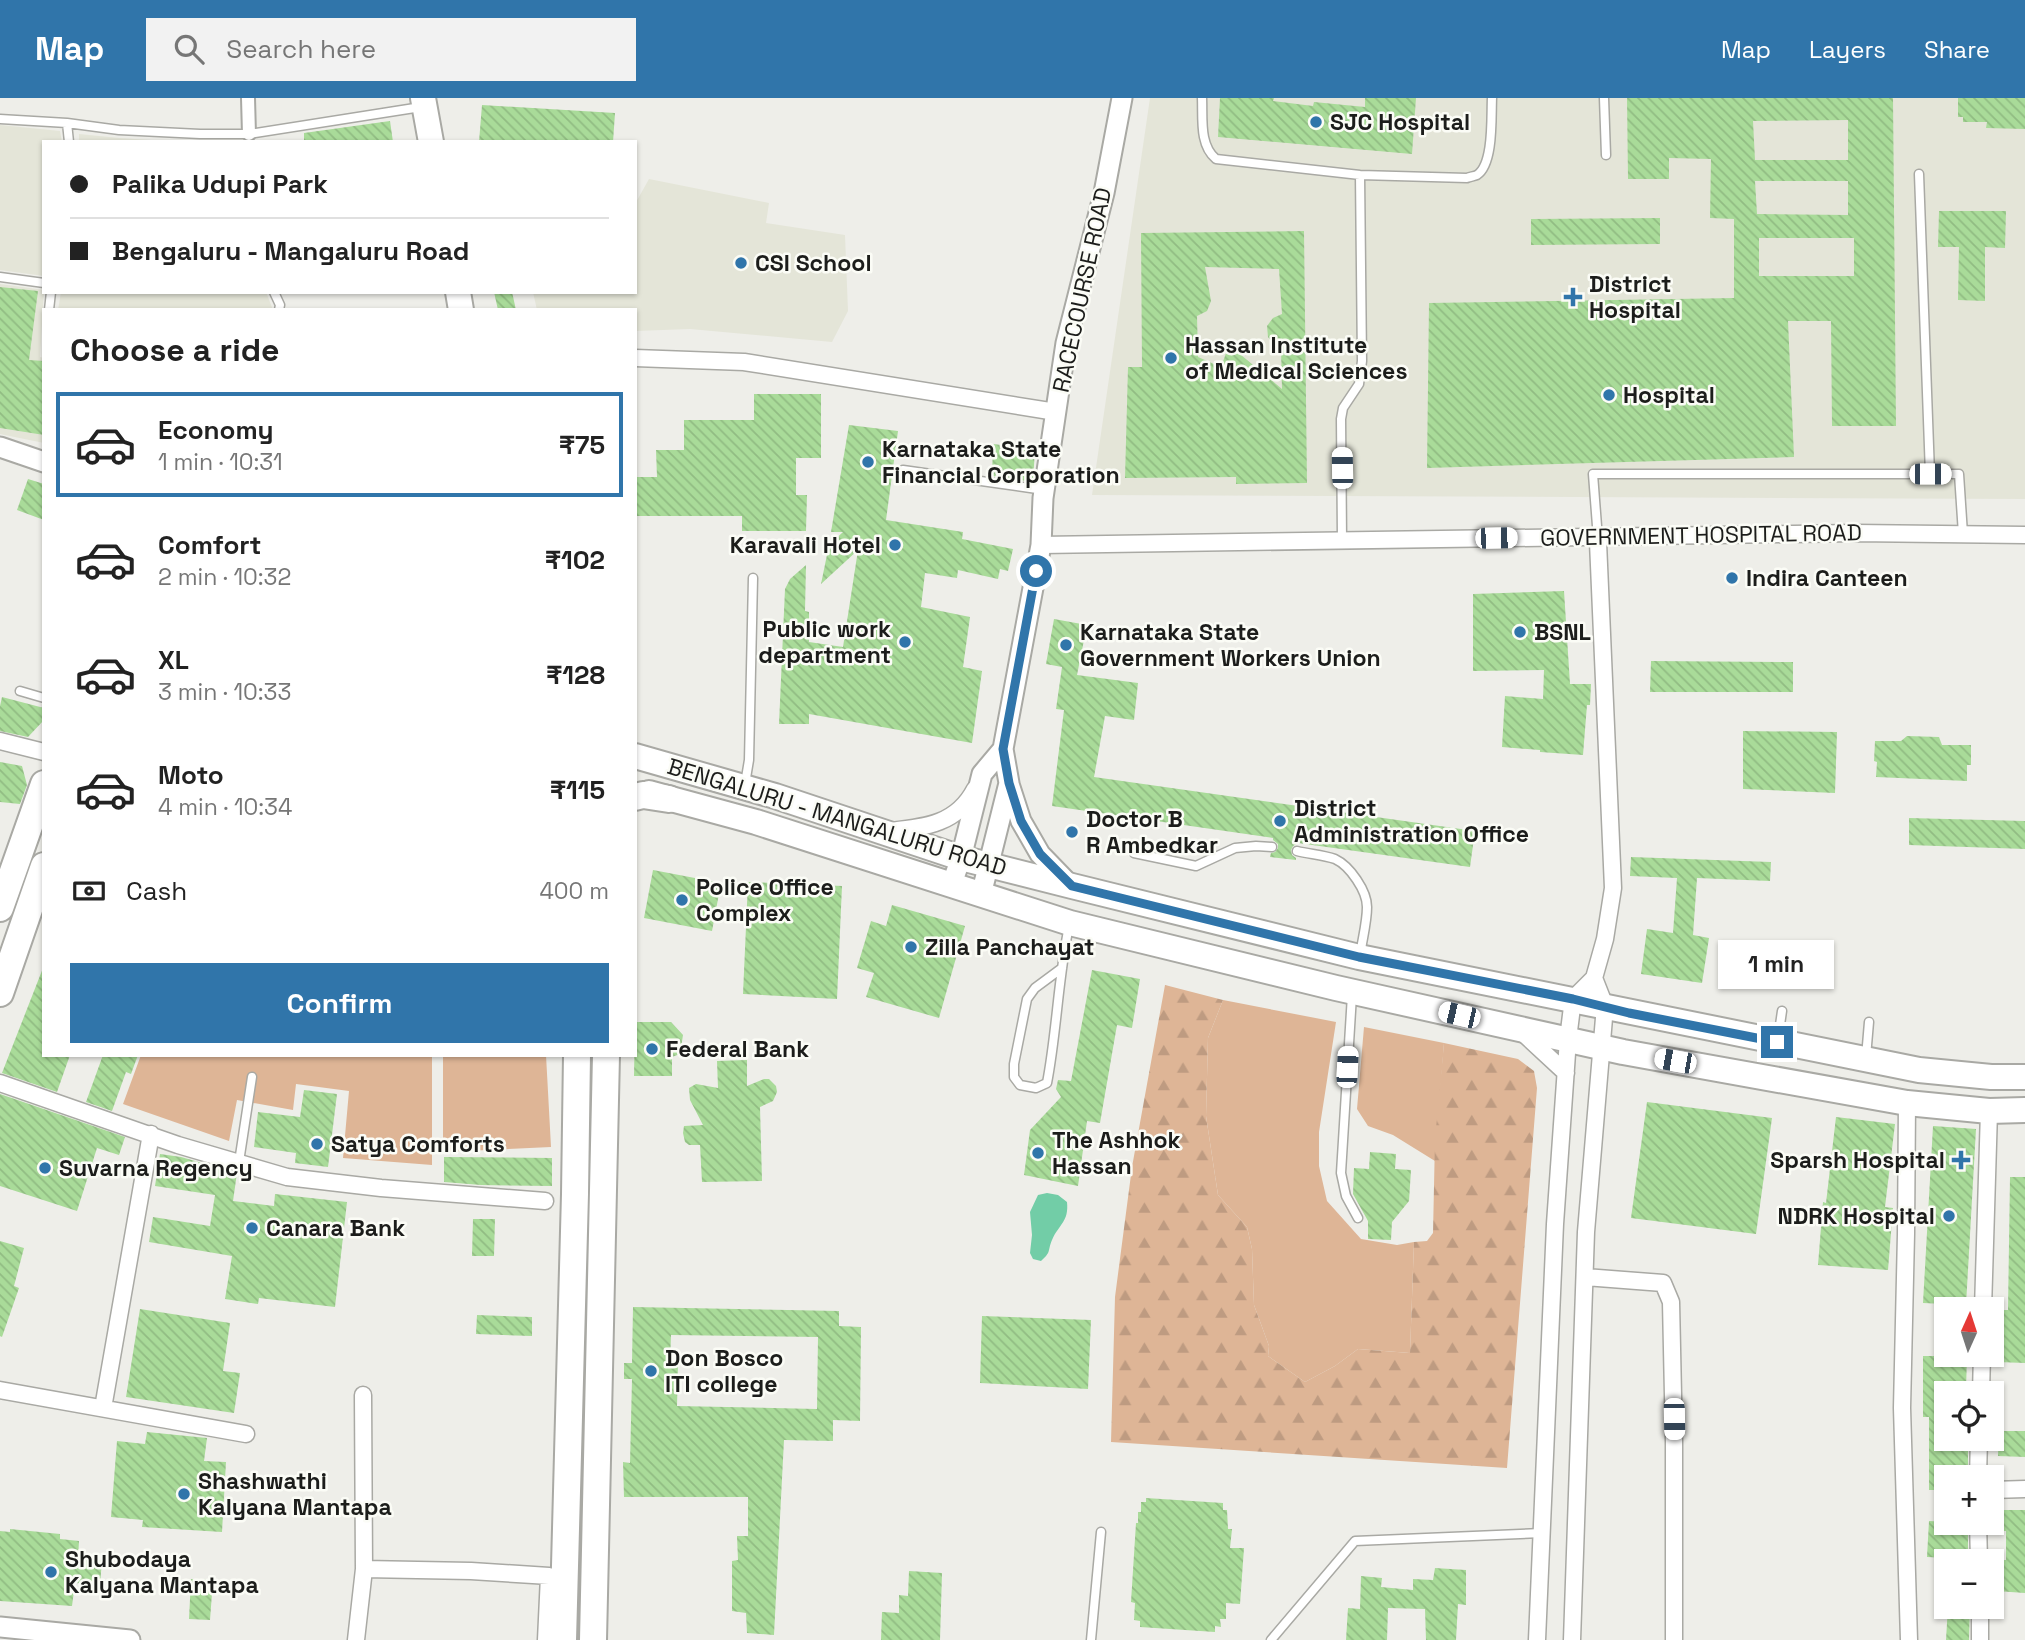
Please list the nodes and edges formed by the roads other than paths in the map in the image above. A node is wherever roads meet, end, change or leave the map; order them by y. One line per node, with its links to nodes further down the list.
1 (248, 98): 9 (street)
2 (1122, 98): 18 (street, RACECOURSE ROAD)
3 (1202, 98): 14 (lane)
4 (1492, 98): 14 (lane)
5 (1604, 98): 12 (lane)
6 (424, 102): 9 (lane); 11 (main road)
7 (0, 119): 8 (lane)
8 (67, 123): 9 (lane); 10 (lane)
9 (249, 138)
10 (69, 140)
11 (431, 140)
12 (1606, 155)
13 (1919, 174): 22 (lane)
14 (1360, 176): 26 (lane)
15 (0, 276): 16 (lane)
16 (42, 283)
17 (637, 358): 18 (street)
18 (1056, 412): 23 (street, RACECOURSE ROAD)
19 (0, 447): 20 (street)
20 (42, 461)
21 (903, 470): 23 (lane)
22 (1930, 474): 24 (lane); 27 (lane)
23 (1044, 490): 28 (street, RACECOURSE ROAD)
24 (1963, 534): 25 (street, GOVERNMENT HOSPITAL ROAD); 27 (street, GOVERNMENT HOSPITAL ROAD)
25 (2025, 535)
26 (1342, 540): 27 (street, GOVERNMENT HOSPITAL ROAD); 28 (street, GOVERNMENT HOSPITAL ROAD)
27 (1598, 540): 58 (street)
28 (1041, 545): 33 (street, RACECOURSE ROAD)
29 (753, 578): 38 (lane)
30 (20, 691): 31 (lane)
31 (42, 697)
32 (0, 741): 34 (street)
33 (1003, 749): 36 (street, RACECOURSE ROAD); 37 (street)
34 (42, 752)
35 (637, 757): 38 (main road, BENGALURU - MANGALURU ROAD)
36 (982, 774): 43 (street); 47 (street, RACECOURSE ROAD)
37 (1009, 783): 48 (street); 52 (street)
38 (744, 787): 43 (main road, BENGALURU - MANGALURU ROAD)
39 (42, 789): 50 (highway)
40 (637, 789): 42 (main road, BENGALURU - MANGALURU ROAD)
41 (637, 796): 42 (highway)
42 (669, 799): 51 (main road, BENGALURU - MANGALURU ROAD)
43 (880, 832): 47 (main road, BENGALURU - MANGALURU ROAD)
44 (1272, 847): 46 (lane)
45 (1297, 851): 56 (lane)
46 (1134, 853)
47 (961, 858): 48 (main road, BENGALURU - MANGALURU ROAD); 51 (street, RACECOURSE ROAD)
48 (989, 866): 52 (main road, BENGALURU - MANGALURU ROAD); 53 (street)
49 (42, 872): 60 (highway)
50 (6, 873): 54 (highway)
51 (951, 886): 53 (main road, BENGALURU - MANGALURU ROAD)
52 (1072, 886): 56 (main road, BENGALURU - MANGALURU ROAD)
53 (981, 895): 55 (main road, BENGALURU - MANGALURU ROAD)
54 (0, 908)
55 (1070, 923): 57 (lane); 59 (main road, BENGALURU - MANGALURU ROAD)
56 (1351, 955): 59 (main road); 61 (main road, BENGALURU - MANGALURU ROAD)
57 (1062, 968): 57 (lane)
58 (1594, 978): 61 (street); 62 (street)
59 (1344, 990): 65 (main road, BENGALURU - MANGALURU ROAD); 83 (lane)
60 (0, 993)
61 (1573, 999): 62 (main road, BENGALURU - MANGALURU ROAD); 66 (street)
62 (1605, 1006): 67 (main road, BENGALURU - MANGALURU ROAD); 68 (street)
63 (1782, 1011): 67 (lane)
64 (1869, 1021): 71 (lane)
65 (1513, 1027): 66 (main road, BENGALURU - MANGALURU ROAD); 72 (street)
66 (1568, 1039): 68 (main road, BENGALURU - MANGALURU ROAD); 72 (street)
67 (1777, 1042): 71 (main road, BENGALURU - MANGALURU ROAD)
68 (1602, 1046): 77 (main road, BENGALURU - MANGALURU ROAD); 84 (street)
69 (578, 1057): 101 (highway)
70 (606, 1057): 102 (highway)
71 (1865, 1060): 74 (main road, BENGALURU - MANGALURU ROAD)
72 (1566, 1073): 93 (street)
73 (251, 1077): 81 (lane)
74 (1990, 1077): 75 (main road, BENGALURU - MANGALURU ROAD); 79 (main road)
75 (2025, 1077)
76 (0, 1083): 80 (street)
77 (1907, 1103): 79 (main road, BENGALURU - MANGALURU ROAD); 108 (street)
78 (2025, 1110): 79 (main road, BENGALURU - MANGALURU ROAD)
79 (1989, 1111): 85 (street)
80 (151, 1134): 81 (street); 88 (street)
81 (239, 1162): 82 (street)
82 (545, 1201)
83 (1358, 1219)
84 (1584, 1277): 106 (street); 107 (street)
85 (1983, 1297)
86 (0, 1391): 88 (street)
87 (363, 1395): 94 (street)
88 (103, 1408): 89 (street)
89 (246, 1434)
90 (2025, 1489): 91 (street)
91 (2004, 1490)
92 (1101, 1532): 103 (lane)
93 (1542, 1533): 104 (lane); 105 (street)
94 (364, 1569): 99 (street); 100 (street)
95 (1980, 1619): 109 (street)
96 (0, 1627): 97 (street)
97 (32, 1635): 98 (street)
98 (130, 1640)
99 (356, 1640)
100 (546, 1640)
101 (563, 1640)
102 (593, 1640)
103 (1091, 1640)
104 (1271, 1640)
105 (1537, 1640)
106 (1572, 1640)
107 (1674, 1640)
108 (1909, 1640)
109 (1980, 1640)

